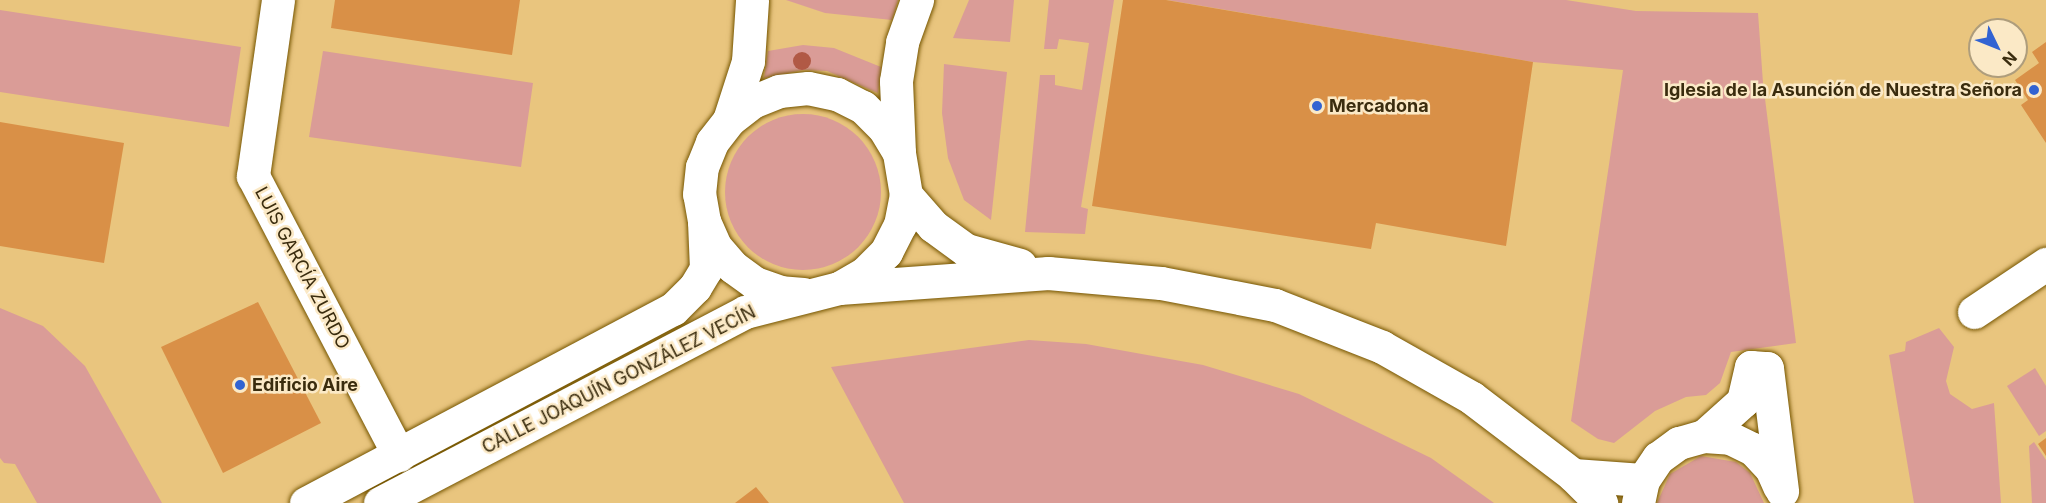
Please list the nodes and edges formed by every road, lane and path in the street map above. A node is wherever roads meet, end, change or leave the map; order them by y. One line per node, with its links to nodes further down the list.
1 (278, 0): 13 (street, LUIS GARCÍA ZURDO)
2 (752, 0): 4 (street)
3 (917, 0): 5 (street)
4 (729, 120): 5 (street); 7 (street)
5 (899, 153): 6 (street)
6 (906, 195): 9 (street, CALLE JOAQUÍN GONZÁLEZ VECÍN); 10 (street)
7 (704, 221): 10 (street); 13 (street, CALLE JOAQUÍN GONZÁLEZ VECÍN)
8 (2046, 264): 11 (street)
9 (1048, 273): 10 (street, CALLE JOAQUÍN GONZÁLEZ VECÍN); 14 (street, CALLE JOAQUÍN GONZÁLEZ VECÍN)
10 (823, 291): 18 (street, CALLE JOAQUÍN GONZÁLEZ VECÍN)
11 (1974, 312)
12 (1704, 436): 15 (street); 16 (street); 16 (street)
13 (399, 454): 17 (street, CALLE JOAQUÍN GONZÁLEZ VECÍN)
14 (1573, 476): 15 (street); 19 (street, CALLE JOAQUÍN GONZÁLEZ VECÍN)
15 (1641, 491)
16 (1782, 497)
17 (306, 503)
18 (380, 503)
19 (1601, 503)

